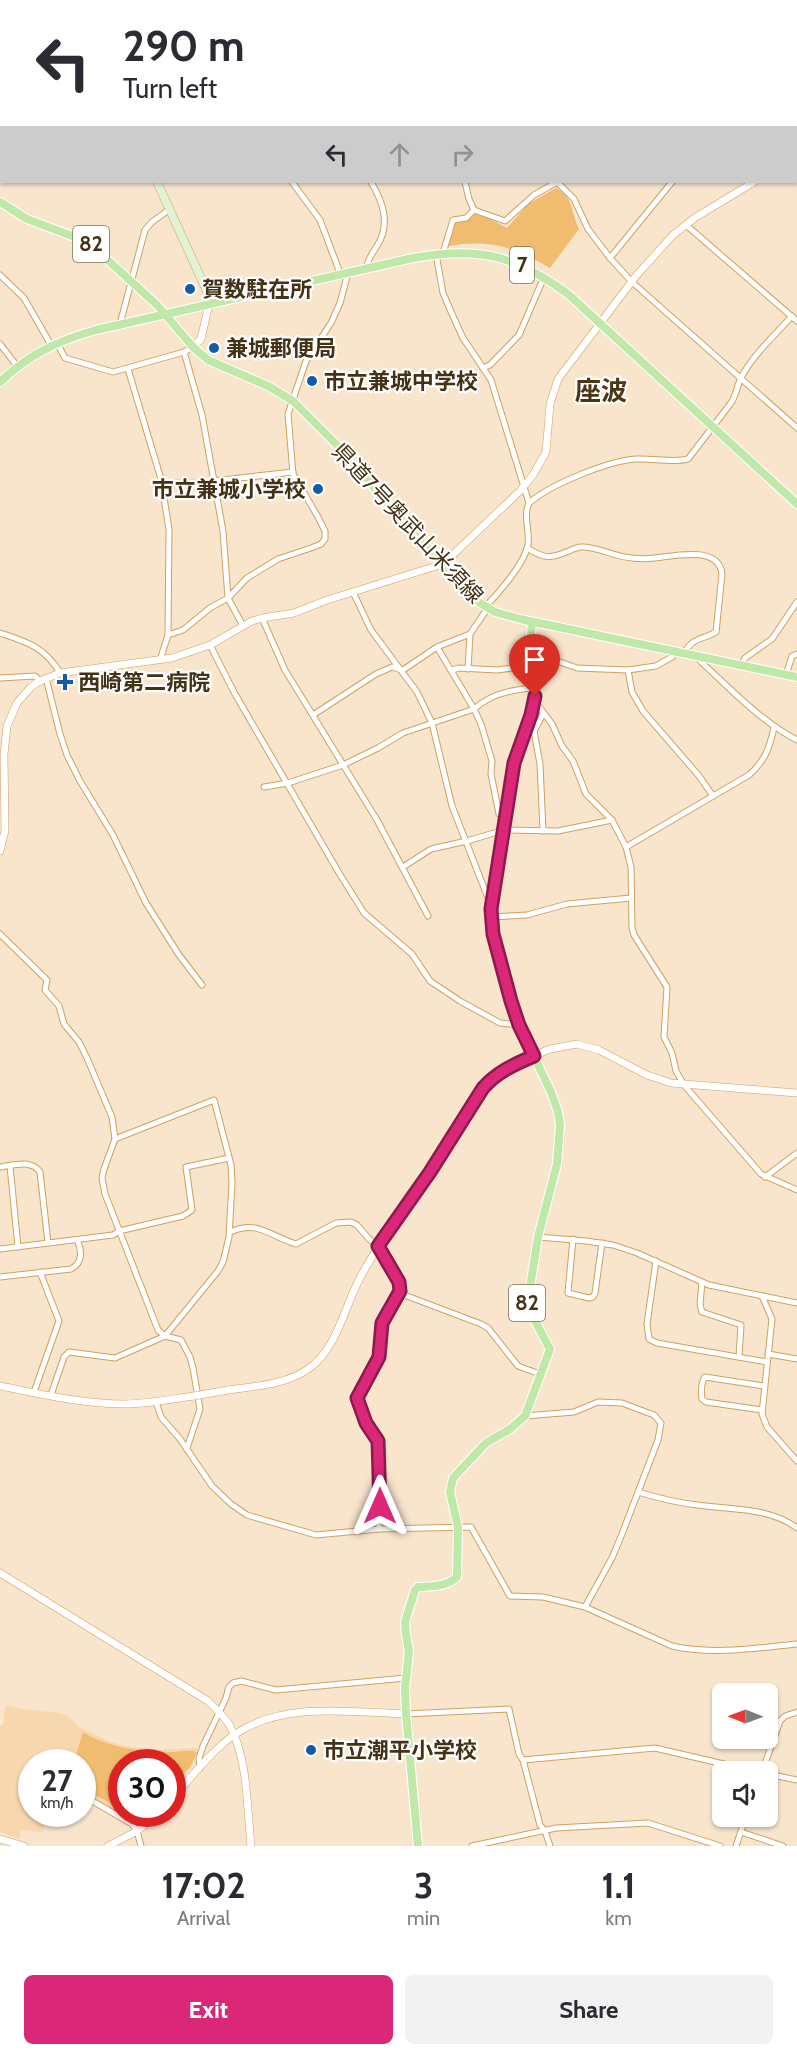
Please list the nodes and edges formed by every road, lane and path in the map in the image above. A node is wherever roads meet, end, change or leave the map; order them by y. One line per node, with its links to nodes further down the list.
1 (158, 183): 10 (main road)
2 (293, 183): 16 (street)
3 (372, 183): 15 (street)
4 (465, 183): 11 (street)
5 (555, 183): 11 (street)
6 (558, 183): 14 (street)
7 (671, 183): 14 (street)
8 (752, 183): 12 (street)
9 (0, 202): 19 (main road, 82)
10 (171, 209): 19 (street); 21 (main road)
11 (474, 210): 13 (street)
12 (686, 225): 20 (street); 23 (street)
13 (439, 254): 15 (main road, 7); 18 (main road, 7); 32 (street)
14 (610, 258): 20 (street)
15 (367, 267): 16 (main road, 7)
16 (344, 272): 21 (main road, 7); 36 (street)
17 (0, 275): 28 (street)
18 (544, 277): 25 (main road, 7); 32 (street)
19 (131, 281): 22 (main road, 82); 26 (street)
20 (632, 282): 25 (street); 34 (street)
21 (209, 304): 22 (main road, 7); 29 (street)
22 (165, 313): 26 (main road, 7); 29 (main road, 県道7号奥武山米須線)
23 (792, 316): 24 (street); 34 (street)
24 (797, 321)
25 (600, 323): 37 (main road, 7); 42 (street)
26 (120, 324): 28 (main road, 7)
27 (0, 344): 31 (street)
28 (54, 344): 31 (main road, 7); 33 (street)
29 (193, 346): 30 (street); 36 (main road, 県道7号奥武山米須線)
30 (184, 352): 33 (street); 40 (street)
31 (17, 366): 35 (main road, 7)
32 (483, 368): 42 (street)
33 (128, 369): 41 (street)
34 (741, 378): 37 (street); 38 (street)
35 (0, 382)
36 (293, 401): 39 (street); 46 (main road, 県道7号奥武山米須線)
37 (712, 427): 43 (street); 44 (main road, 7)
38 (797, 428)
39 (293, 472): 40 (street); 48 (street)
40 (213, 482): 41 (street); 48 (street)
41 (162, 483): 56 (street)
42 (525, 485): 43 (street); 46 (street)
43 (529, 503): 45 (street)
44 (797, 504)
45 (527, 548): 50 (street); 59 (street)
46 (443, 564): 47 (street); 50 (main road, 県道7号奥武山米須線)
47 (352, 592): 51 (street); 66 (street)
48 (228, 598): 53 (street); 56 (street)
49 (797, 602): 64 (street)
50 (486, 608): 52 (main road, 県道7号奥武山米須線); 55 (street)
51 (261, 618): 53 (street); 78 (street)
52 (532, 622): 59 (main road, 県道7号奥武山米須線); 63 (main road, 82)
53 (243, 626): 57 (street)
54 (1, 634): 69 (street)
55 (470, 634): 58 (street); 65 (street)
56 (168, 635): 62 (street)
57 (210, 645): 62 (street); 85 (street)
58 (436, 647): 66 (street); 67 (street)
59 (681, 652): 61 (main road, 県道7号奥武山米須線); 68 (street)
60 (797, 654): 70 (street)
61 (701, 657): 64 (main road, 県道7号奥武山米須線); 80 (street)
62 (160, 660): 69 (street)
63 (534, 664): 65 (street); 68 (street); 74 (main road, 82)
64 (741, 665): 70 (main road, 県道7号奥武山米須線)
65 (468, 669): 67 (street)
66 (403, 670): 78 (street); 79 (street)
67 (452, 670): 76 (street)
68 (628, 670): 87 (street)
69 (60, 673): 73 (street)
70 (786, 675): 71 (main road, 県道7号奥武山米須線)
71 (797, 677)
72 (0, 678): 73 (street)
73 (43, 679): 82 (street); 101 (street)
74 (535, 688): 75 (main road, 82); 76 (street)
75 (534, 700): 77 (street); 81 (main road, 82)
76 (474, 709): 79 (street); 88 (street)
77 (543, 714): 81 (street); 89 (street)
78 (313, 715): 84 (street)
79 (432, 723): 84 (street); 92 (street)
80 (774, 727): 83 (street); 87 (street)
81 (531, 729): 88 (main road, 82); 91 (street)
82 (3, 734): 94 (street)
83 (797, 740)
84 (343, 765): 85 (street); 95 (street)
85 (288, 783): 86 (street); 102 (street)
86 (264, 787)
87 (713, 796): 93 (street)
88 (506, 817): 90 (main road, 82)
89 (612, 820): 91 (street); 93 (street)
90 (504, 830): 91 (street); 92 (street); 97 (main road, 82)
91 (543, 831)
92 (467, 841): 95 (street); 97 (street)
93 (626, 847): 96 (street)
94 (0, 851)
95 (403, 867): 98 (street)
96 (631, 898): 99 (street); 104 (street)
97 (492, 901): 99 (main road, 82)
98 (428, 916)
99 (491, 917): 102 (main road, 82)
100 (0, 934): 106 (street)
101 (202, 985)
102 (519, 1025): 103 (main road, 82)
103 (534, 1056): 104 (street); 115 (main road, 82); 120 (street)
104 (684, 1084): 105 (street); 111 (street)
105 (797, 1093)
106 (115, 1139): 108 (street); 113 (street)
107 (797, 1153): 111 (street)
108 (229, 1158): 113 (street); 114 (street)
109 (10, 1166): 110 (street); 118 (street); 121 (street)
110 (0, 1167)
111 (765, 1177): 112 (street)
112 (797, 1190)
113 (119, 1232): 117 (street); 130 (street)
114 (230, 1232): 120 (street); 130 (street)
115 (538, 1237): 116 (street); 135 (main road, 82)
116 (573, 1239): 119 (street); 119 (street)
117 (77, 1240): 118 (street); 124 (street)
118 (48, 1243): 121 (street)
119 (602, 1244): 123 (street)
120 (378, 1246): 127 (street); 140 (street, bridge)
121 (18, 1247): 122 (street)
122 (0, 1249)
123 (656, 1262): 126 (street); 132 (street)
124 (40, 1272): 125 (street); 138 (street)
125 (0, 1277)
126 (702, 1282): 128 (street); 132 (street)
127 (400, 1291): 135 (street); 147 (street)
128 (762, 1296): 129 (street); 131 (street)
129 (797, 1303)
130 (165, 1336): 139 (street); 143 (street)
131 (768, 1354): 133 (street); 134 (street)
132 (739, 1357): 134 (street)
133 (797, 1359)
134 (767, 1362): 137 (street)
135 (540, 1374): 142 (main road, 82)
136 (0, 1386): 138 (street)
137 (764, 1386): 141 (street); 141 (street)
138 (34, 1392): 139 (street)
139 (51, 1395): 140 (street)
140 (156, 1402): 143 (street)
141 (762, 1410): 144 (street)
142 (525, 1416): 145 (street); 146 (main road)
143 (187, 1448): 147 (street)
144 (796, 1457)
145 (638, 1492): 148 (street); 150 (street)
146 (458, 1527): 147 (street); 150 (street); 152 (main road)
147 (379, 1528)
148 (797, 1528)
149 (0, 1573): 153 (street)
150 (585, 1607): 151 (street)
151 (797, 1644)
152 (406, 1678): 153 (street); 155 (main road)
153 (219, 1711): 156 (street); 160 (street)
154 (797, 1712): 159 (street)
155 (406, 1714): 156 (street); 157 (street); 175 (main road)
156 (234, 1735): 160 (street); 174 (street)
157 (523, 1760): 158 (street); 168 (street)
158 (712, 1761)
159 (764, 1761)
160 (200, 1768): 163 (street)
161 (778, 1776): 162 (street)
162 (797, 1780)
163 (186, 1783)
164 (96, 1803): 167 (street)
165 (142, 1827): 167 (street)
166 (743, 1827): 169 (street)
167 (137, 1831): 172 (street); 173 (street)
168 (545, 1831): 176 (street); 177 (street); 178 (street)
169 (741, 1832): 179 (street); 180 (street)
170 (0, 1839): 171 (street)
171 (24, 1846)
172 (108, 1846)
173 (141, 1846)
174 (251, 1846)
175 (418, 1846)
176 (472, 1846)
177 (550, 1846)
178 (720, 1846)
179 (736, 1846)
180 (783, 1846)

